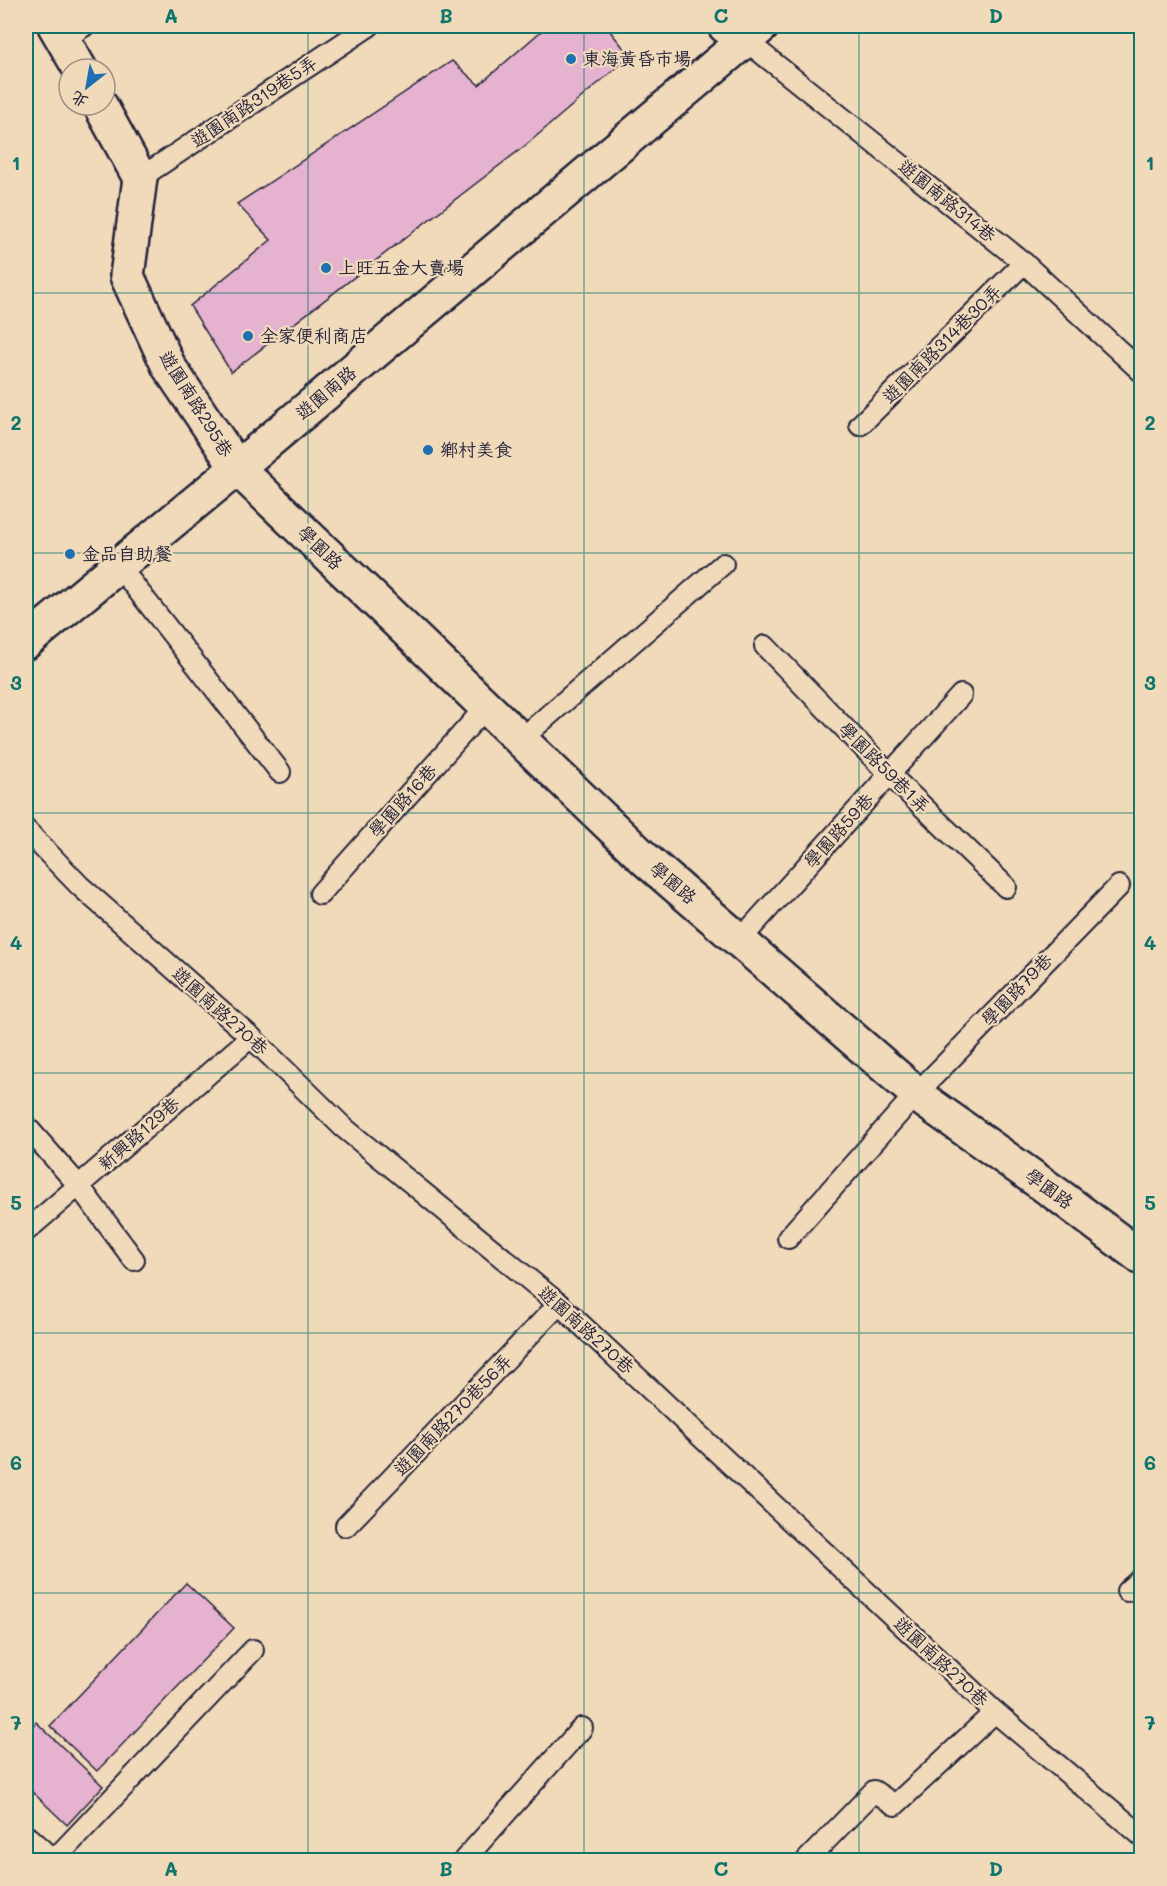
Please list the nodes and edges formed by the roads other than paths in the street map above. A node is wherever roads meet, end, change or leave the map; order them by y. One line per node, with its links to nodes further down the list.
1 (369, 26): 6 (lane, 遊園南路319巷5弄)
2 (68, 30): 4 (street)
3 (744, 30): 7 (lane, 遊園南路314巷); 10 (street, 遊園南路)
4 (76, 57)
5 (107, 117): 6 (street)
6 (140, 178): 10 (street, 遊園南路295巷)
7 (1024, 263): 8 (lane, 遊園南路314巷); 9 (lane, 遊園南路314巷30弄)
8 (1142, 372)
9 (860, 425)
10 (237, 468): 12 (street, 遊園南路); 16 (street, 學園路)
11 (723, 564): 17 (lane)
12 (118, 565): 13 (street, 遊園南路); 18 (lane)
13 (26, 642)
14 (765, 646): 19 (lane, 學園路59巷1弄)
15 (961, 695): 19 (lane, 學園路59巷)
16 (486, 707): 17 (street, 學園路); 23 (lane, 學園路16巷)
17 (520, 740): 24 (street, 學園路)
18 (280, 772)
19 (889, 774): 22 (lane, 學園路59巷1弄); 24 (lane, 學園路59巷)
20 (26, 830): 25 (lane, 遊園南路270巷)
21 (1119, 886): 26 (lane, 學園路79巷)
22 (1006, 887)
23 (320, 894)
24 (740, 940): 26 (street, 學園路)
25 (251, 1037): 28 (lane, 新興路129巷); 33 (lane, 遊園南路270巷)
26 (916, 1094): 30 (lane, 學園路79巷); 31 (street, 學園路)
27 (26, 1126): 28 (lane)
28 (79, 1186): 29 (lane, 新興路129巷); 32 (lane)
29 (26, 1231)
30 (788, 1238)
31 (1142, 1258)
32 (134, 1260)
33 (559, 1304): 34 (lane, 遊園南路270巷56弄); 36 (lane, 遊園南路270巷)
34 (346, 1526)
35 (253, 1650): 41 (lane)
36 (995, 1712): 38 (lane, 遊園南路270巷); 43 (lane)
37 (582, 1728): 42 (lane)
38 (1142, 1836)
39 (26, 1844): 40 (street)
40 (44, 1860)
41 (54, 1860)
42 (464, 1860)
43 (807, 1860)

